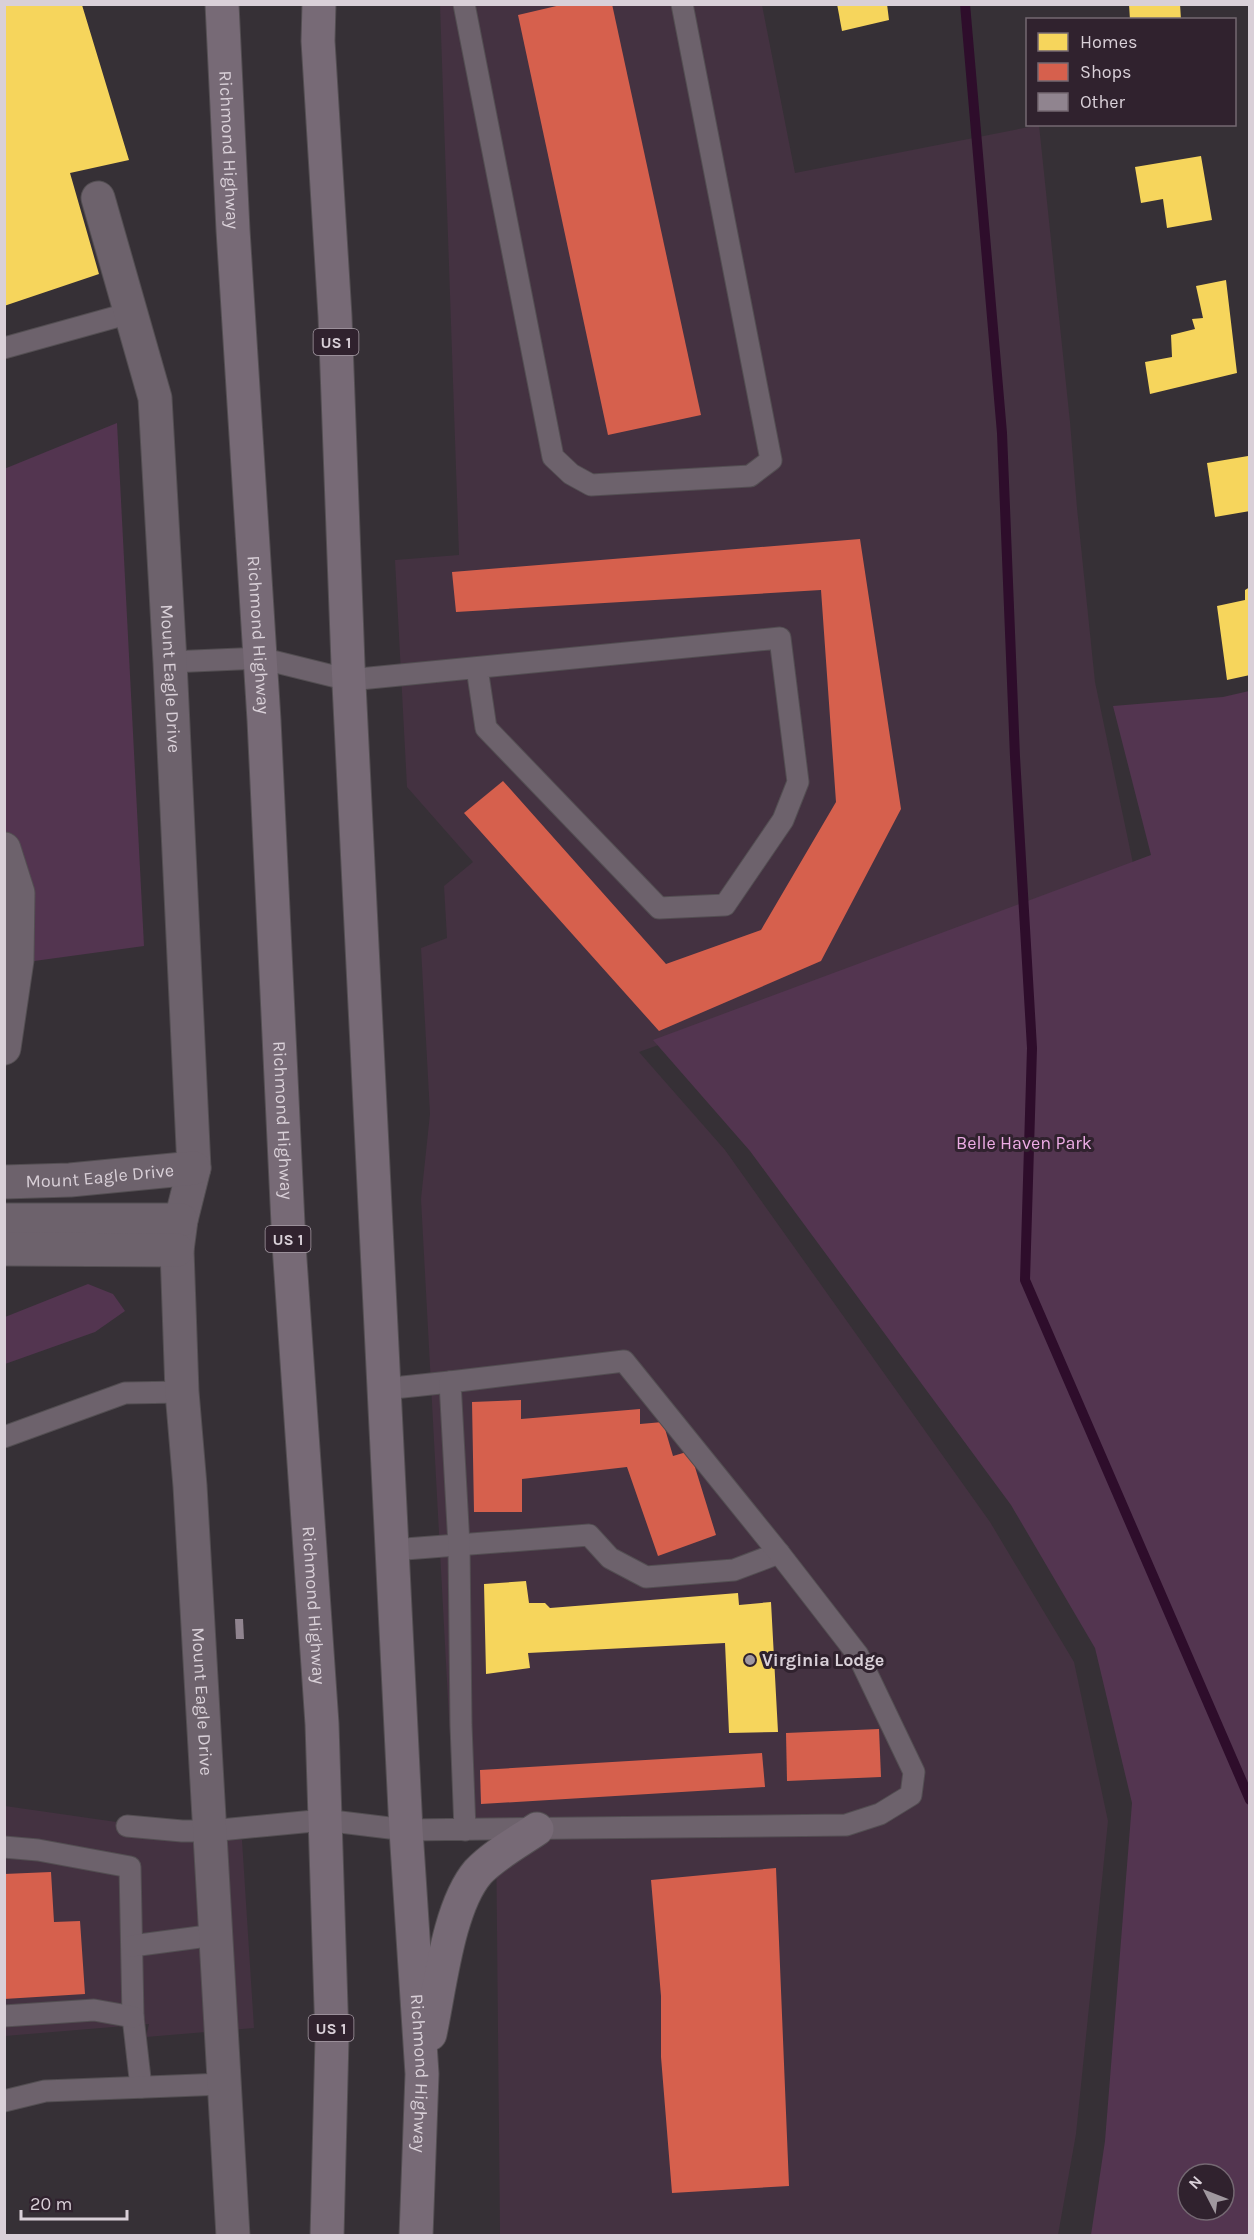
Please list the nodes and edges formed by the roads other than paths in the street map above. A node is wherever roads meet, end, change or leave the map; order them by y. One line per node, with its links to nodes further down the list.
1 (222, 4): 8 (highway, Richmond Highway / US 1)
2 (319, 4): 11 (highway, Richmond Highway / US 1)
3 (464, 4): 4 (lane)
4 (682, 4)
5 (98, 198): 6 (street, Mount Eagle Drive)
6 (130, 314): 7 (lane); 9 (street, Mount Eagle Drive)
7 (4, 348)
8 (260, 658): 9 (lane); 11 (lane); 26 (highway, Richmond Highway / US 1)
9 (170, 662): 14 (street, Mount Eagle Drive)
10 (477, 668): 10 (lane); 11 (lane)
11 (349, 680): 20 (highway, Richmond Highway / US 1)
12 (4, 849): 13 (street)
13 (4, 1048)
14 (194, 1168): 15 (street, Mount Eagle Drive); 17 (street, Mount Eagle Drive)
15 (4, 1182)
16 (4, 1220): 17 (street)
17 (179, 1235): 18 (street); 21 (street, Mount Eagle Drive)
18 (4, 1249)
19 (450, 1382): 20 (lane); 23 (lane); 25 (lane)
20 (384, 1389): 24 (highway, Richmond Highway / US 1)
21 (182, 1392): 22 (lane); 31 (street, Mount Eagle Drive)
22 (4, 1437)
23 (459, 1545): 24 (lane); 25 (lane); 30 (lane)
24 (392, 1550): 29 (highway, Richmond Highway / US 1)
25 (779, 1553): 28 (lane)
26 (324, 1820): 29 (lane); 31 (lane); 42 (highway, Richmond Highway / US 1)
27 (128, 1826): 31 (lane)
28 (537, 1829): 30 (lane); 37 (highway)
29 (406, 1830): 30 (lane); 37 (highway, Richmond Highway / US 1)
30 (465, 1830)
31 (210, 1831): 33 (street, Mount Eagle Drive)
32 (4, 1847): 34 (lane)
33 (215, 1935): 34 (lane); 38 (street, Mount Eagle Drive)
34 (132, 1946): 36 (lane)
35 (4, 2016): 36 (lane)
36 (133, 2017): 39 (lane)
37 (422, 2074): 43 (highway, Richmond Highway / US 1)
38 (224, 2084): 39 (lane); 41 (street, Mount Eagle Drive)
39 (141, 2087): 40 (lane)
40 (4, 2101)
41 (233, 2235)
42 (327, 2235)
43 (416, 2235)

